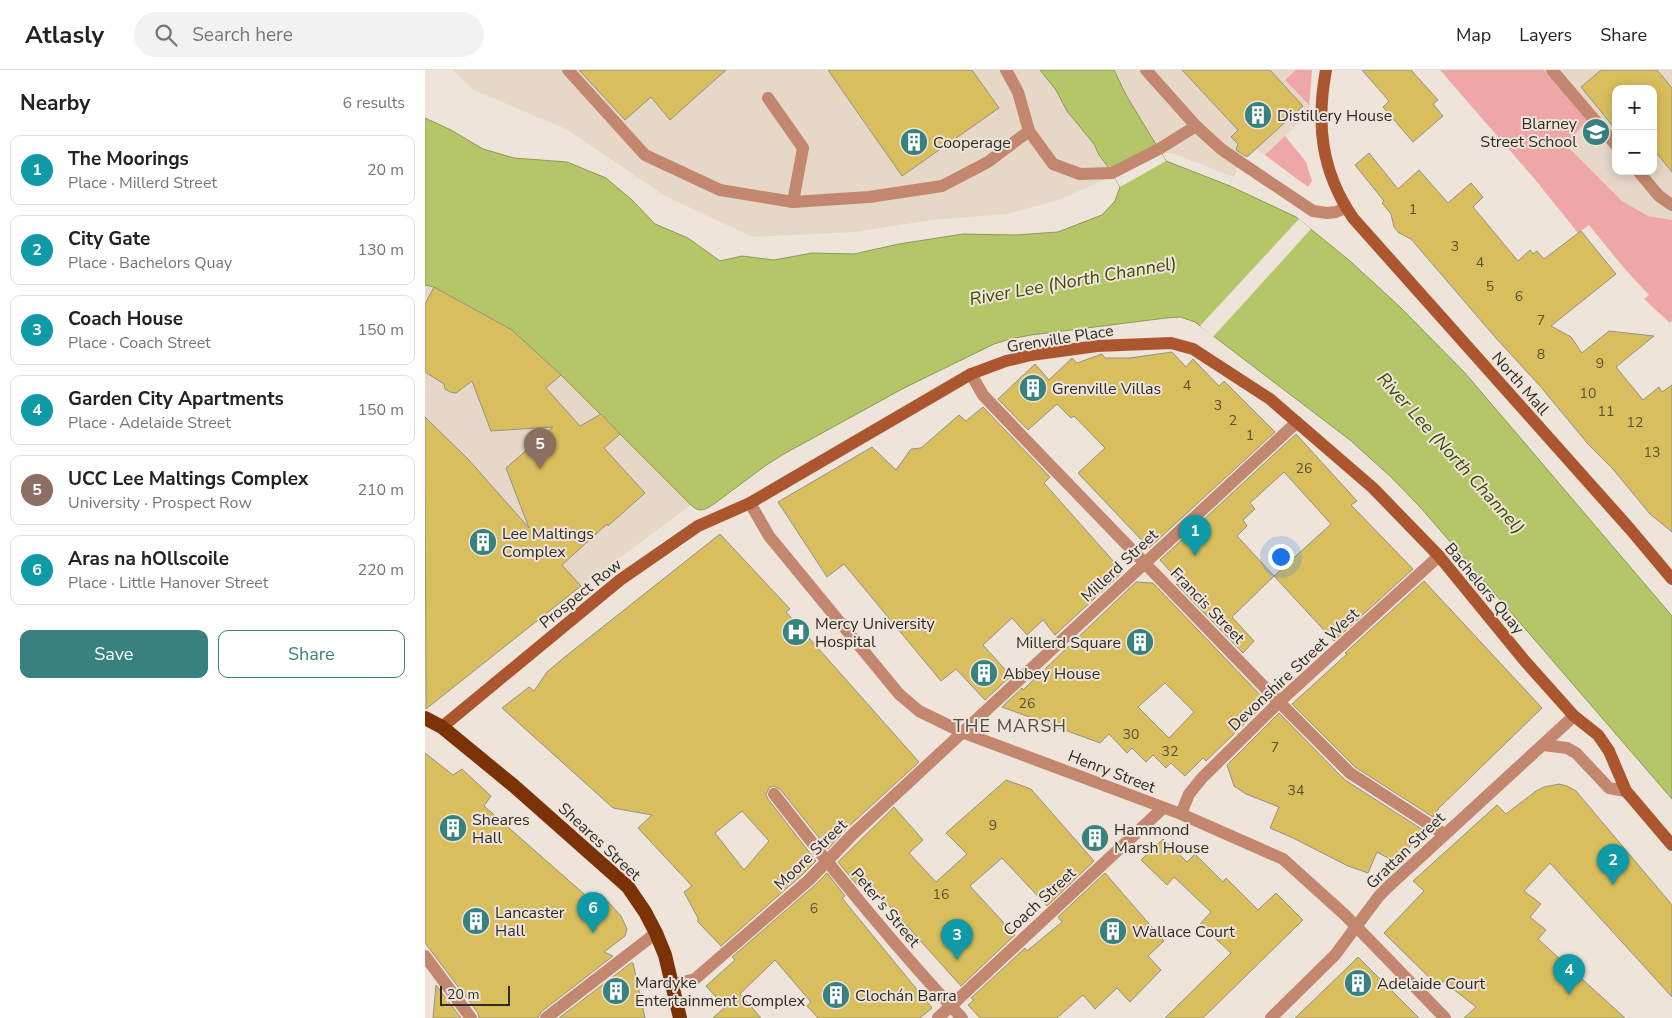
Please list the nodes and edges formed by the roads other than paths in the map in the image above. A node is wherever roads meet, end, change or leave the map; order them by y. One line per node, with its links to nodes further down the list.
1 (568, 70): 11 (street)
2 (1006, 70): 8 (street)
3 (1146, 70): 7 (street)
4 (1326, 70): 13 (main road, North Mall)
5 (1552, 70): 9 (street)
6 (768, 98): 11 (street)
7 (1196, 126): 8 (street); 13 (street)
8 (1029, 131): 11 (street)
9 (1612, 140)
10 (1641, 175): 12 (street)
11 (793, 202)
12 (1672, 205)
13 (1346, 208): 19 (main road, North Mall)
14 (971, 374): 15 (main road, Grenville Place); 16 (main road, Grenville Place); 18 (street, Francis Street)
15 (1297, 422): 17 (main road, Bachelors Quay); 18 (street, Millerd Street)
16 (750, 503): 23 (main road, Prospect Row); 24 (street, Henry Street)
17 (1439, 556): 20 (street, Devonshire Street West); 21 (main road, Bachelors Quay)
18 (1145, 562): 20 (street, Francis Street); 24 (street, Millerd Street)
19 (1672, 579)
20 (1279, 702): 29 (street, Devonshire Street West); 30 (street, Francis Street)
21 (1574, 716): 25 (street, Grattan Street); 26 (main road, Bachelors Quay)
22 (425, 718): 23 (highway, Sheares Street)
23 (442, 728): 34 (highway, Sheares Street)
24 (964, 733): 28 (street, Henry Street); 32 (street, Moore Street)
25 (1543, 745): 26 (street, Bachelors Quay); 30 (street, Grattan Street)
26 (1626, 791): 31 (main road, Bachelors Quay)
27 (774, 794): 32 (street, Peter's Street)
28 (1163, 808): 29 (street, Henry Street); 37 (street, Coach Street)
29 (1181, 814): 33 (street, Henry Street)
30 (1444, 834): 33 (street, Grattan Street)
31 (1672, 845)
32 (827, 862): 36 (street, Moore Street); 37 (street, Peter's Street)
33 (1356, 928): 43 (street, Grattan Street); 44 (street, Henry Street)
34 (656, 933): 36 (highway, Sheares Street); 39 (street)
35 (425, 956): 38 (street)
36 (672, 985): 40 (highway, Sheares Street)
37 (951, 1007): 41 (street, Coach Street); 42 (street, Peter's Street)
38 (471, 1018)
39 (546, 1018)
40 (680, 1018)
41 (938, 1018)
42 (962, 1018)
43 (1271, 1018)
44 (1445, 1018)

